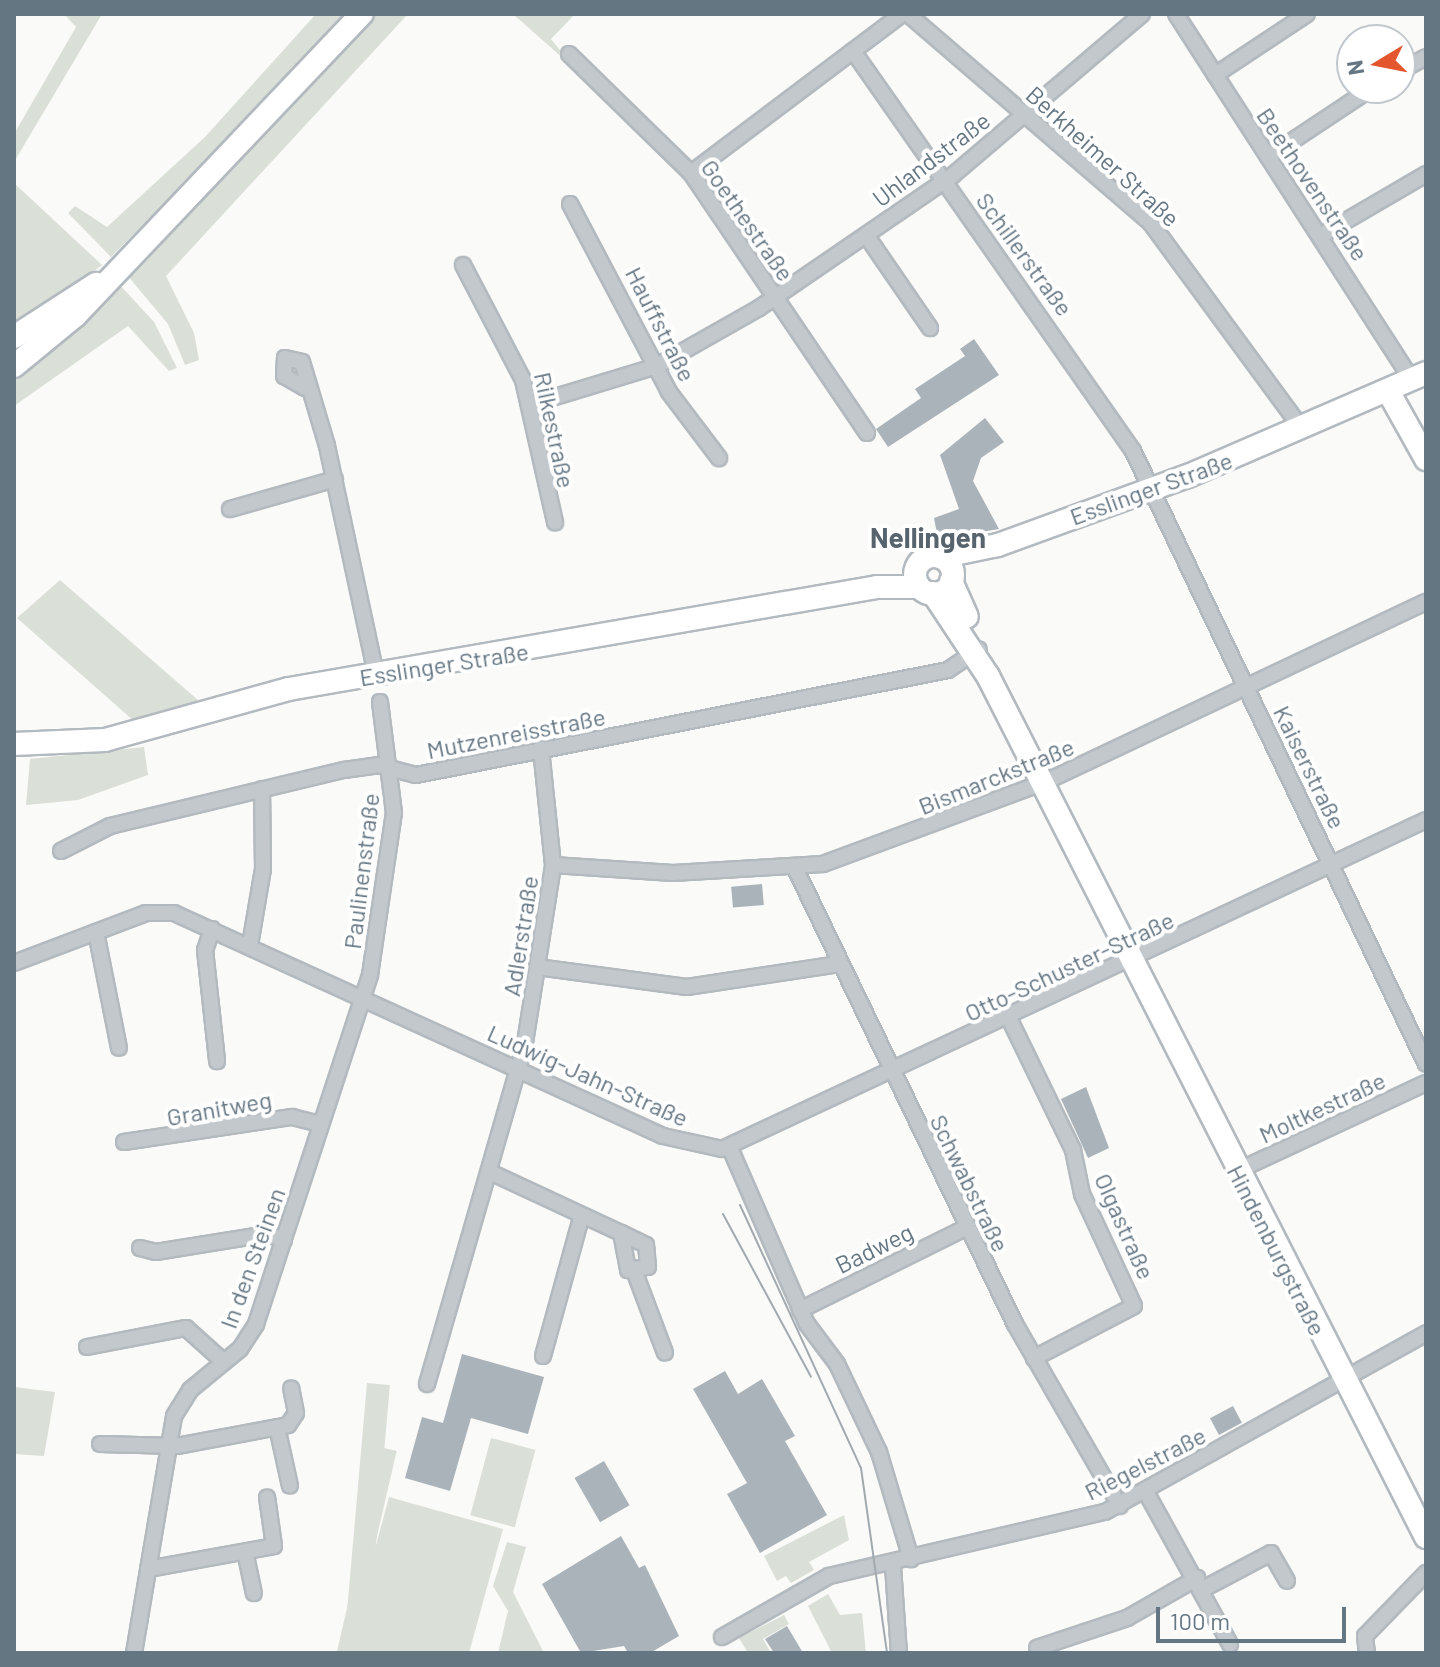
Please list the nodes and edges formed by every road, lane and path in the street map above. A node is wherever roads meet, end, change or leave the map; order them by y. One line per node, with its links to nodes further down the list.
1 (362, 14): 19 (main road)
2 (908, 14): 6 (street); 10 (street, Berkheimer Straße)
3 (1142, 14): 10 (street, Uhlandstraße)
4 (1176, 14): 8 (street, Beethovenstraße)
5 (1307, 14): 8 (street)
6 (853, 51): 12 (street); 14 (street, Schillerstraße)
7 (569, 54): 12 (street, Goethestraße)
8 (1215, 75): 11 (street, Beethovenstraße)
9 (1348, 104): 11 (street)
10 (1025, 114): 14 (street, Uhlandstraße); 29 (street, Berkheimer Straße)
11 (1268, 157): 17 (street, Beethovenstraße)
12 (691, 173): 20 (street, Goethestraße)
13 (1426, 174): 17 (street)
14 (945, 181): 16 (street, Uhlandstraße); 34 (street, Schillerstraße)
15 (570, 204): 24 (street, Hauffstraße)
16 (866, 235): 20 (street, Uhlandstraße); 21 (street)
17 (1320, 236): 25 (street, Beethovenstraße)
18 (463, 265): 28 (street, Rilkestraße)
19 (110, 275): 22 (main road); 23 (main road)
20 (775, 297): 24 (street, Uhlandstraße); 30 (street, Goethestraße)
21 (930, 328)
22 (14, 337)
23 (14, 366)
24 (657, 366): 28 (street, Uhlandstraße); 31 (street, Hauffstraße)
25 (1419, 376): 27 (main road, Esslinger Straße)
26 (305, 388): 33 (street)
27 (1388, 391): 29 (main road, Esslinger Straße); 32 (main road)
28 (532, 404): 36 (street, Rilkestraße)
29 (1303, 430): 34 (main road, Esslinger Straße)
30 (867, 433)
31 (719, 458)
32 (1426, 459)
33 (335, 479): 35 (street); 40 (street)
34 (1152, 489): 37 (main road, Esslinger Straße); 41 (street, Kaiserstraße)
35 (230, 509)
36 (555, 522)
37 (935, 577): 39 (main road, Hindenburgstraße); 40 (main road, Esslinger Straße)
38 (1426, 602): 41 (street, Bismarckstraße)
39 (978, 650): 44 (street, Mutzenreisstraße); 46 (main road, Hindenburgstraße)
40 (376, 675): 43 (main road, Esslinger Straße)
41 (1247, 687): 46 (street, Bismarckstraße); 51 (street, Kaiserstraße)
42 (380, 702): 45 (street, Paulinenstraße)
43 (14, 744)
44 (541, 749): 45 (street, Mutzenreisstraße); 50 (street, Adlerstraße)
45 (392, 770): 47 (street, Mutzenreisstraße); 60 (street, Paulinenstraße)
46 (1044, 783): 52 (street, Bismarckstraße); 56 (main road, Hindenburgstraße)
47 (262, 789): 49 (street, Mutzenreisstraße); 55 (street)
48 (1426, 820): 51 (street, Otto-Schuster-Straße)
49 (61, 851)
50 (553, 865): 52 (street, Bismarckstraße); 59 (street, Adlerstraße)
51 (1332, 865): 56 (street, Otto-Schuster-Straße); 64 (street, Kaiserstraße)
52 (796, 870): 58 (street, Schwabstraße)
53 (212, 929): 54 (street, Ludwig-Jahn-Straße); 55 (street, Ludwig-Jahn-Straße); 63 (street)
54 (96, 932): 57 (street, Ludwig-Jahn-Straße); 62 (street)
55 (250, 945): 60 (street, Ludwig-Jahn-Straße)
56 (1131, 961): 61 (street, Otto-Schuster-Straße); 71 (main road, Hindenburgstraße)
57 (14, 963)
58 (839, 964): 59 (street); 66 (street, Schwabstraße)
59 (537, 967): 65 (street, Adlerstraße)
60 (364, 998): 65 (street, Ludwig-Jahn-Straße); 68 (street, In den Steinen)
61 (1009, 1018): 66 (street, Otto-Schuster-Straße); 84 (street, Olgastraße)
62 (119, 1048)
63 (217, 1061)
64 (1426, 1064)
65 (520, 1070): 70 (street, Ludwig-Jahn-Straße); 72 (street, Adlerstraße)
66 (893, 1075): 70 (street, Otto-Schuster-Straße); 74 (street, Schwabstraße)
67 (1426, 1083): 71 (street, Moltkestraße)
68 (320, 1124): 69 (street, Granitweg); 76 (street, In den Steinen)
69 (124, 1142)
70 (730, 1148): 79 (street)
71 (1237, 1171): 86 (main road, Hindenburgstraße)
72 (490, 1172): 73 (street); 87 (street, Adlerstraße)
73 (581, 1218): 75 (street); 83 (street)
74 (967, 1227): 79 (street, Badweg); 84 (street, Schwabstraße)
75 (621, 1233): 78 (street); 78 (street)
76 (284, 1240): 77 (street); 85 (street, In den Steinen)
77 (140, 1248)
78 (635, 1273): 82 (street)
79 (800, 1310): 98 (street)
80 (1426, 1333): 86 (street, Riegelstraße)
81 (87, 1347): 85 (street)
82 (665, 1353)
83 (543, 1356)
84 (1034, 1358): 95 (street, Schwabstraße)
85 (224, 1362): 91 (street, In den Steinen)
86 (1345, 1380): 93 (street, Riegelstraße); 96 (main road, Hindenburgstraße)
87 (427, 1384)
88 (291, 1388): 89 (street)
89 (277, 1427): 91 (street); 92 (street)
90 (100, 1444): 91 (street)
91 (167, 1444): 100 (street, In den Steinen)
92 (290, 1486)
93 (1146, 1492): 95 (street, Riegelstraße); 103 (street)
94 (267, 1497): 97 (street)
95 (1120, 1506): 98 (street, Riegelstraße)
96 (1426, 1537)
97 (246, 1556): 100 (street); 104 (street)
98 (911, 1559): 99 (street, Riegelstraße)
99 (893, 1566): 105 (street, Riegelstraße); 109 (street)
100 (148, 1569): 108 (street, In den Steinen)
101 (1426, 1573): 110 (street)
102 (1287, 1581): 103 (street)
103 (1200, 1584): 106 (street); 107 (street)
104 (254, 1593)
105 (722, 1637)
106 (1230, 1644)
107 (1037, 1648)
108 (135, 1652)
109 (899, 1653)
110 (1367, 1653)

